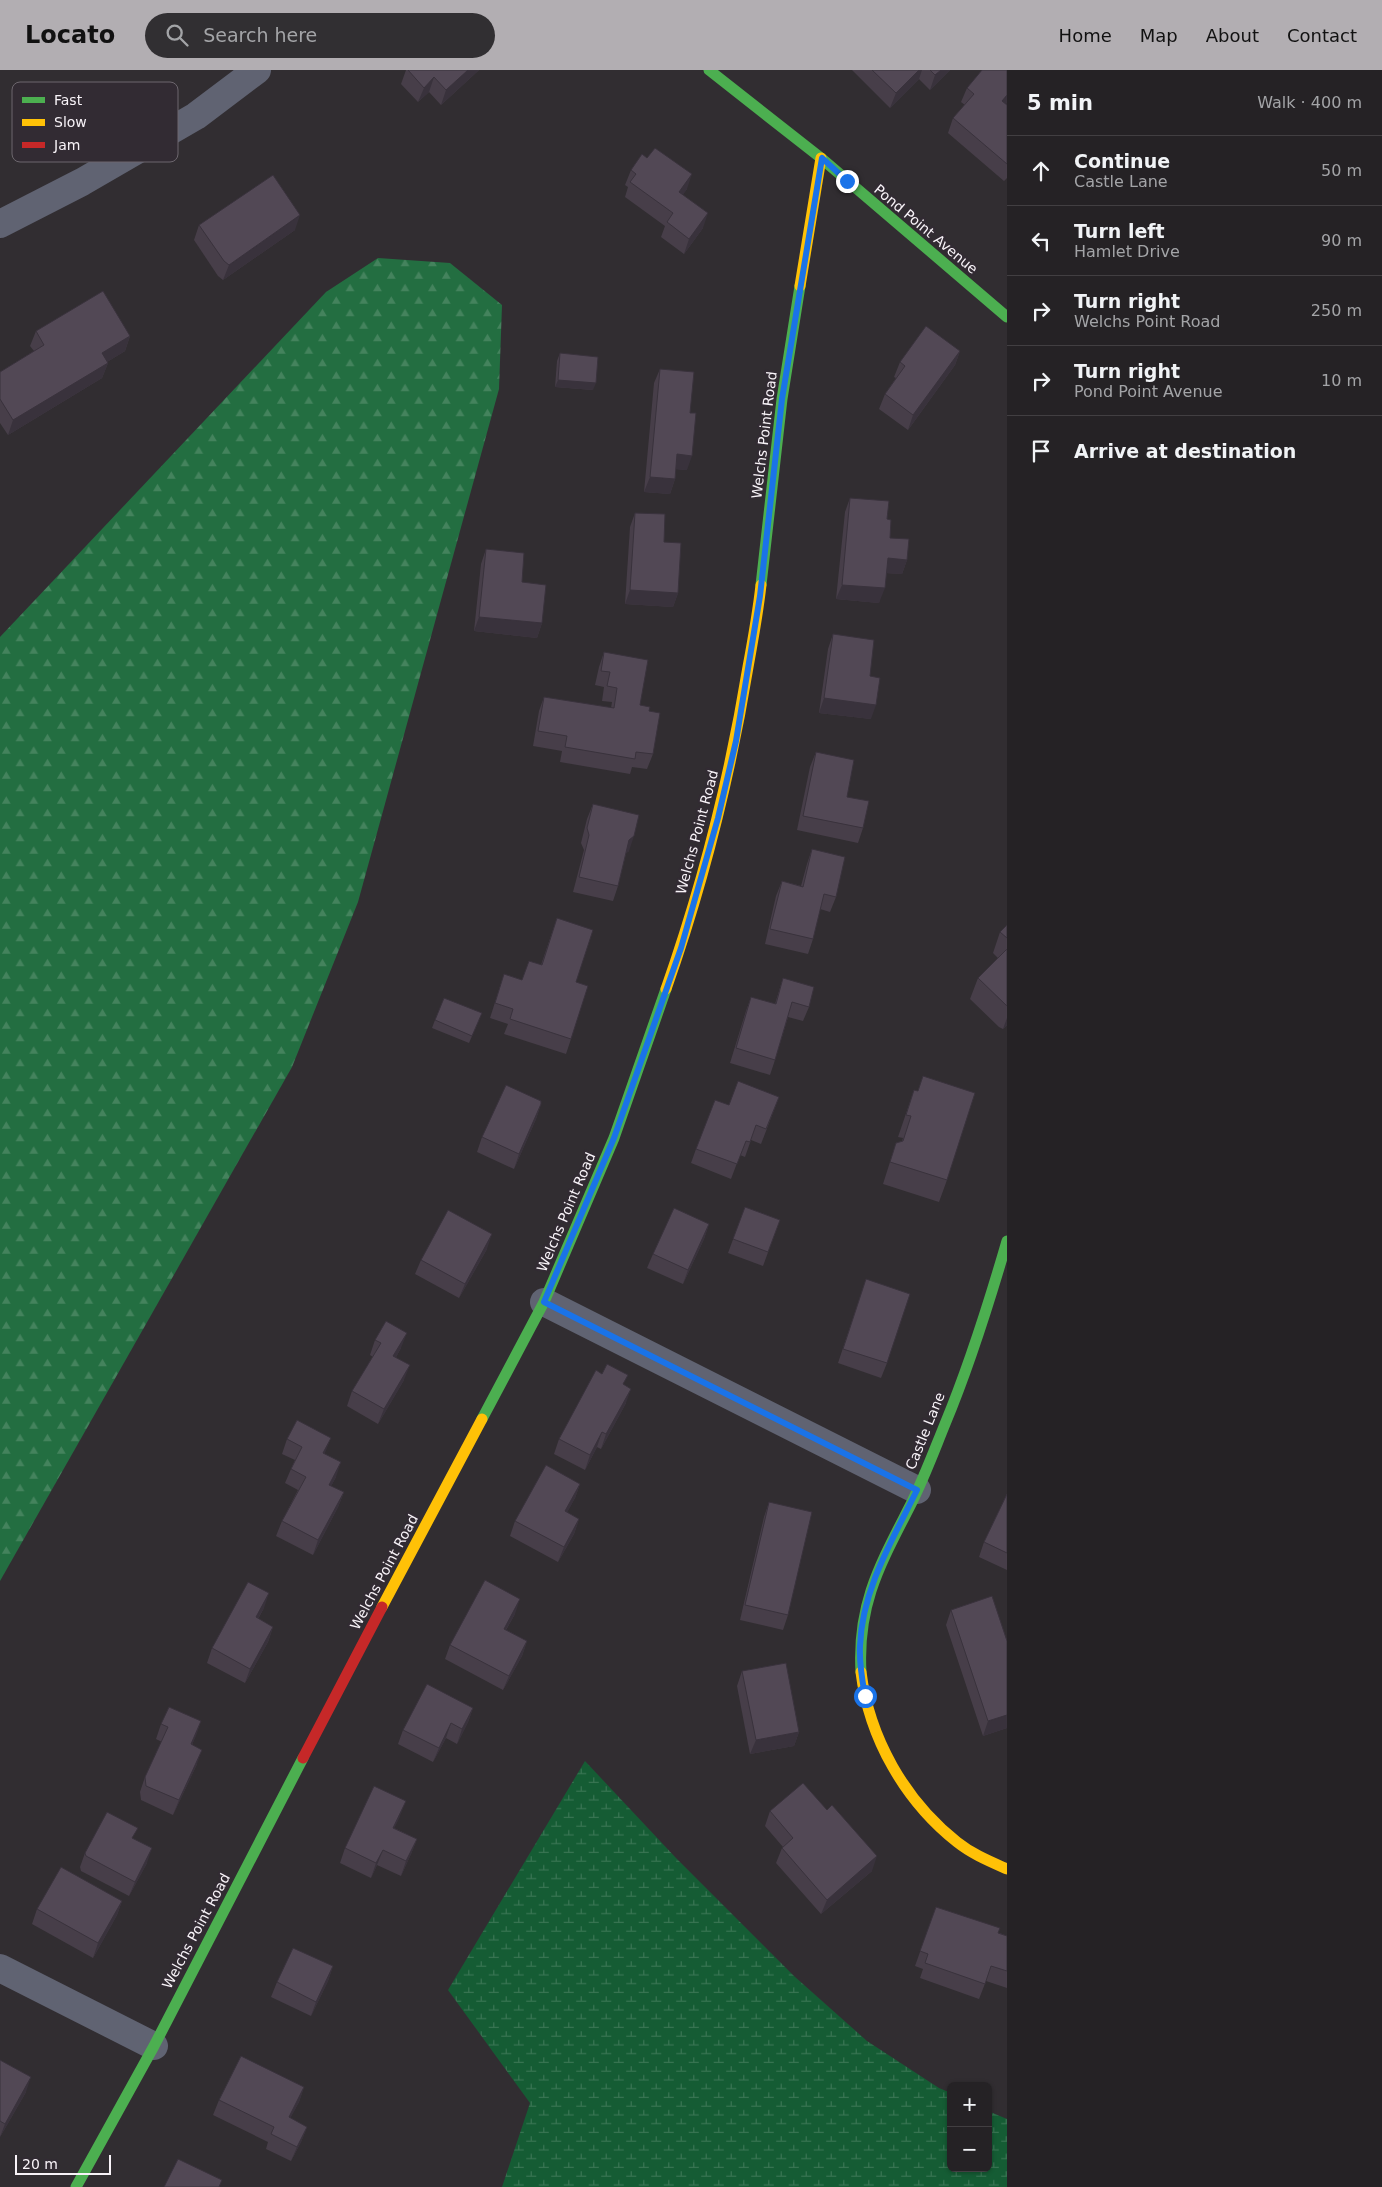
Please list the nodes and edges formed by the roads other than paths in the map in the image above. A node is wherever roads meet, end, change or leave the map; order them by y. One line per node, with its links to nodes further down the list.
1 (257, 70): 3 (street)
2 (709, 70): 4 (street, Pond Point Avenue)
3 (178, 126)
4 (822, 158): 7 (street, Pond Point Avenue); 9 (street, Welchs Point Road)
5 (117, 162): 6 (street)
6 (0, 224)
7 (1007, 317)
8 (1007, 1241): 10 (street, Castle Lane)
9 (544, 1302): 10 (street); 13 (street, Welchs Point Road)
10 (917, 1490): 11 (street, Castle Lane)
11 (1007, 1869)
12 (0, 1968): 13 (street)
13 (154, 2046): 14 (street, Welchs Point Road)
14 (76, 2187)

